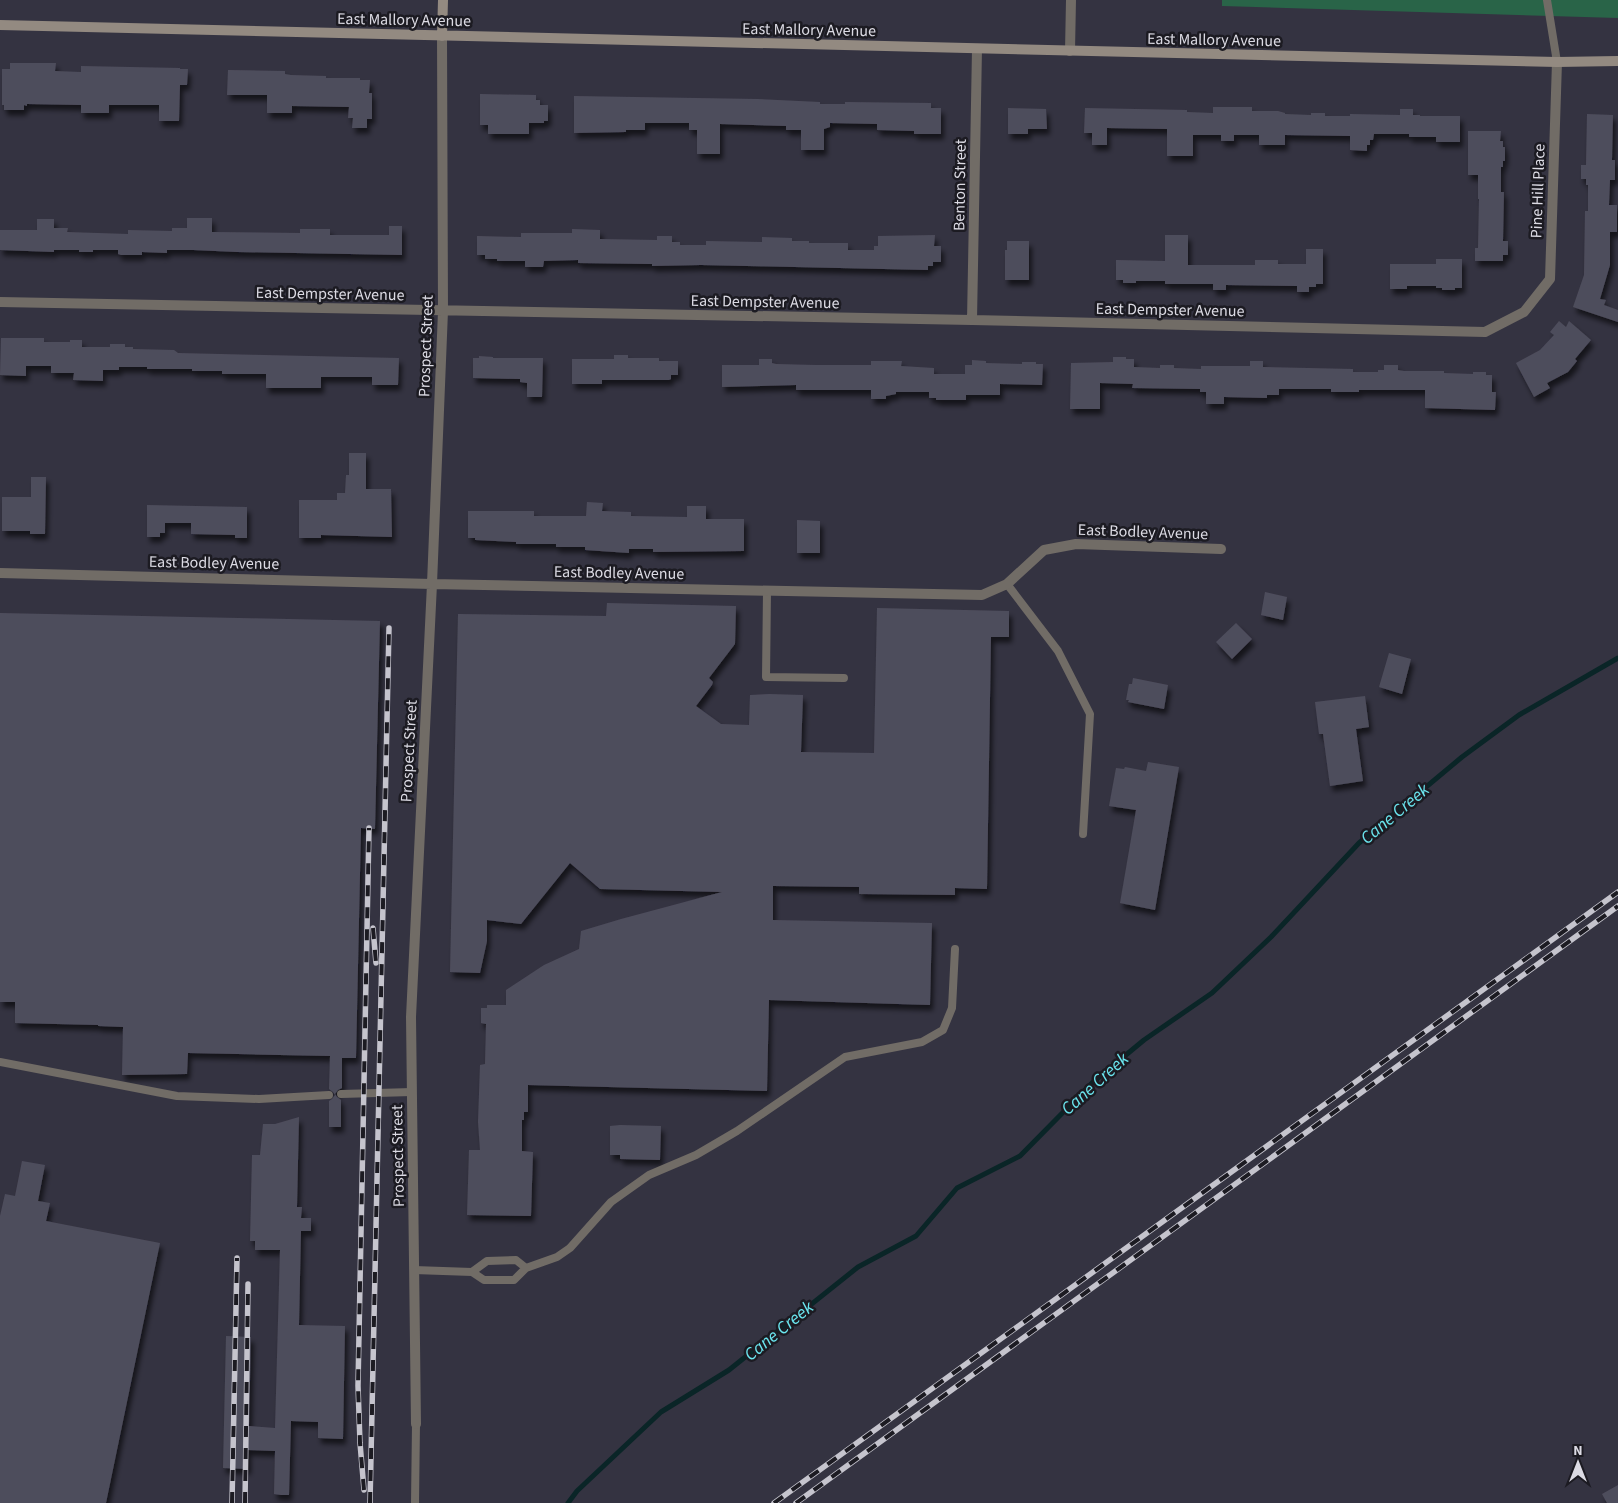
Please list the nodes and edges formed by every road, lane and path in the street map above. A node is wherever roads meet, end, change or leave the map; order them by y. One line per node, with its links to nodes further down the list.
1 (443, 0): 5 (main road, Prospect Street)
2 (1070, 0): 7 (street)
3 (1547, 0): 9 (lane)
4 (0, 25): 5 (main road, East Mallory Avenue)
5 (442, 36): 6 (main road, East Mallory Avenue); 11 (street, Prospect Street)
6 (977, 50): 7 (main road, East Mallory Avenue); 13 (street, Benton Street)
7 (1070, 51): 9 (main road, East Mallory Avenue)
8 (1618, 61): 9 (main road, East Mallory Avenue)
9 (1557, 62): 12 (street, Pine Hill Place)
10 (0, 302): 11 (street, East Dempster Avenue)
11 (443, 311): 13 (street, East Dempster Avenue); 16 (street, Prospect Street)
12 (1524, 312): 13 (street, East Dempster Avenue)
13 (972, 320)
14 (1221, 549): 17 (street, East Bodley Avenue)
15 (0, 573): 16 (street, East Bodley Avenue)
16 (432, 584): 18 (street, East Bodley Avenue); 23 (street, Prospect Street)
17 (1007, 584): 18 (street, East Bodley Avenue); 20 (lane)
18 (767, 591): 19 (lane)
19 (844, 678)
20 (1083, 834)
21 (955, 949): 26 (lane)
22 (0, 1062): 25 (lane)
23 (412, 1092): 24 (lane); 27 (street, Prospect Street)
24 (341, 1094)
25 (329, 1095)
26 (526, 1268): 28 (lane); 28 (lane)
27 (414, 1270): 28 (lane); 29 (street, Prospect Street)
28 (472, 1272)
29 (416, 1424): 30 (lane, Prospect Street)
30 (415, 1503)

